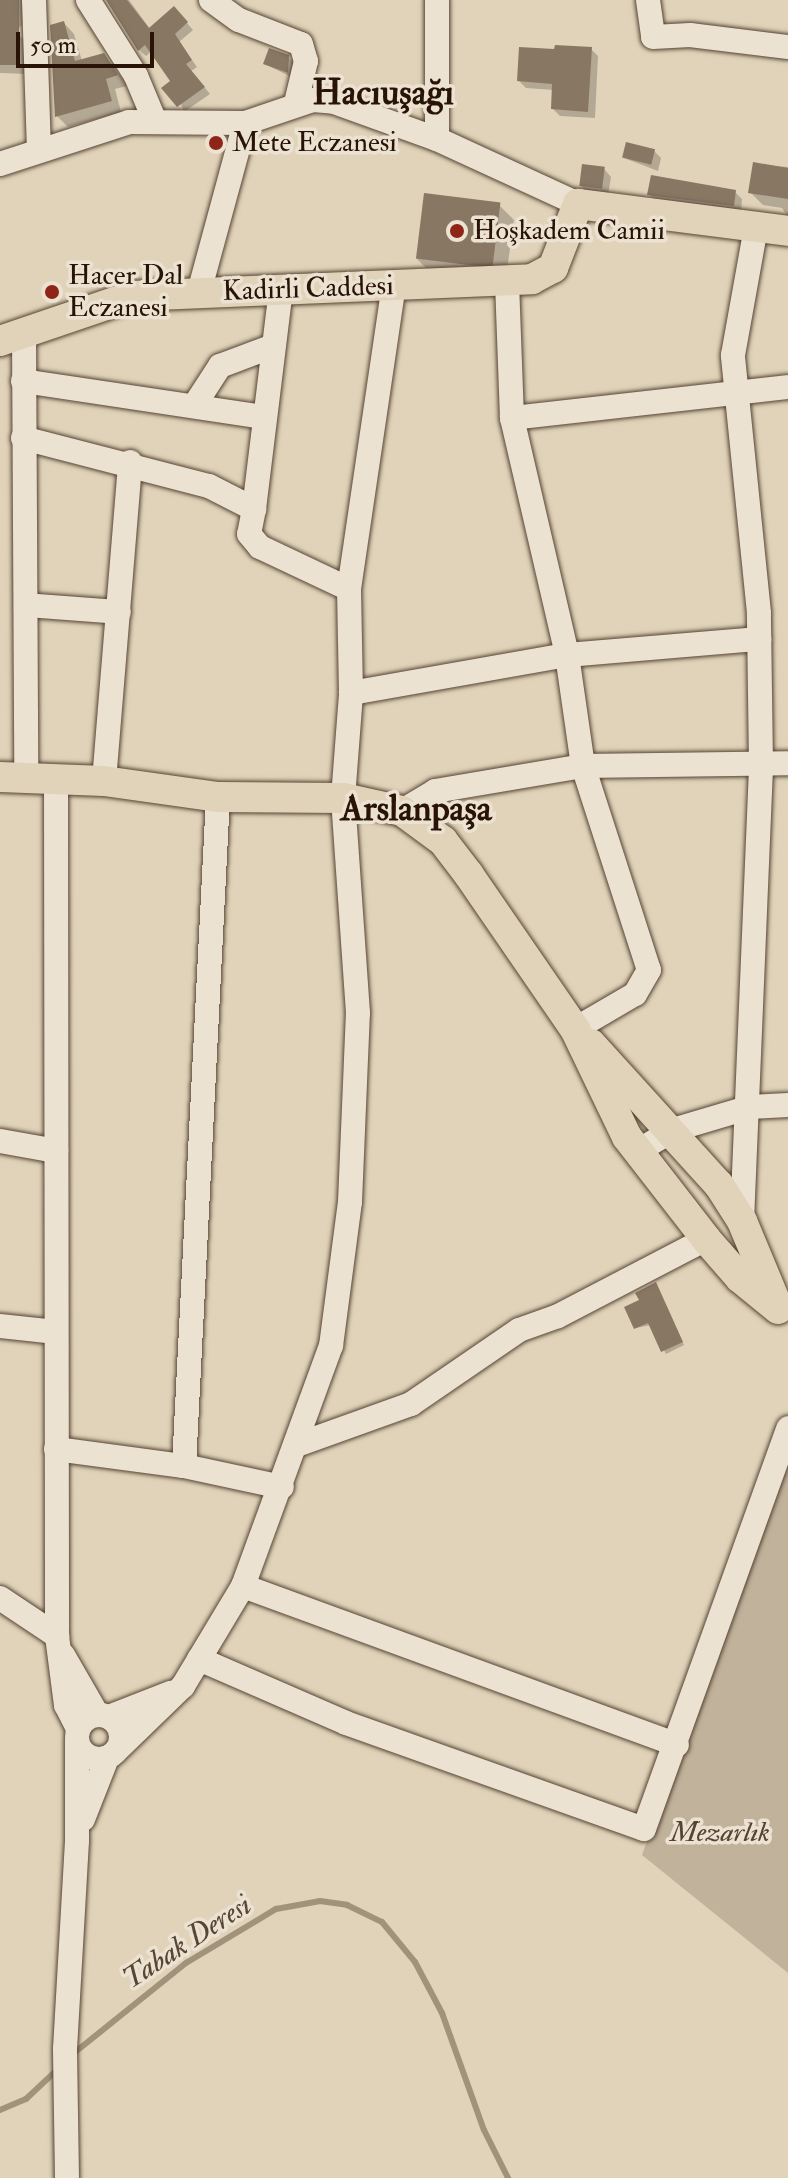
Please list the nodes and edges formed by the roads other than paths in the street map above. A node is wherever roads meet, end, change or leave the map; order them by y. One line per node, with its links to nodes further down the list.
1 (34, 0): 11 (street)
2 (88, 0): 8 (street)
3 (211, 0): 7 (street)
4 (437, 0): 10 (street)
5 (648, 0): 6 (street)
6 (788, 47)
7 (296, 103): 9 (street); 10 (street)
8 (154, 119): 9 (street); 11 (street)
9 (245, 123): 19 (street)
10 (437, 139): 13 (street)
11 (39, 151): 12 (street)
12 (0, 164)
13 (578, 204): 14 (main road); 16 (main road, Kadirli Caddesi)
14 (756, 227): 15 (main road); 24 (street)
15 (788, 231)
16 (507, 282): 17 (main road, Kadirli Caddesi); 27 (street)
17 (394, 286): 18 (main road, Kadirli Caddesi); 31 (street)
18 (281, 288): 19 (main road, Kadirli Caddesi); 21 (street)
19 (199, 292): 20 (main road, Kadirli Caddesi)
20 (12, 336): 22 (street)
21 (273, 346): 25 (street); 26 (street)
22 (23, 381): 25 (street); 28 (street)
23 (788, 387): 24 (street)
24 (738, 393): 27 (street); 34 (street)
25 (194, 406): 26 (street)
26 (264, 417): 30 (street)
27 (512, 418): 35 (street)
28 (23, 438): 29 (street); 32 (street)
29 (130, 462): 30 (street); 33 (street)
30 (254, 509): 31 (street)
31 (349, 589): 36 (street)
32 (26, 605): 33 (street); 40 (street)
33 (119, 612): 41 (street)
34 (759, 639): 35 (street); 38 (street)
35 (567, 655): 36 (street); 39 (street)
36 (351, 693): 43 (street)
37 (788, 763): 38 (street)
38 (761, 765): 39 (street); 47 (street)
39 (583, 766): 44 (street); 45 (street)
40 (27, 777): 41 (main road); 50 (street)
41 (104, 781): 42 (main road)
42 (218, 797): 43 (main road); 60 (street)
43 (343, 798): 44 (main road); 58 (street)
44 (402, 811): 45 (main road)
45 (575, 1029): 48 (main road); 51 (main road)
46 (788, 1105): 47 (street)
47 (750, 1107): 48 (street); 52 (street)
48 (673, 1130): 51 (street); 52 (main road)
49 (0, 1141): 50 (street)
50 (56, 1151): 56 (street)
51 (638, 1151): 53 (main road)
52 (742, 1221): 54 (main road)
53 (706, 1239): 54 (main road); 58 (street)
54 (783, 1312)
55 (0, 1326): 56 (street)
56 (56, 1332): 59 (street)
57 (788, 1428): 68 (street)
58 (297, 1445): 61 (street)
59 (56, 1449): 60 (street); 64 (street)
60 (184, 1466): 61 (street)
61 (282, 1487): 62 (street)
62 (243, 1586): 65 (street); 68 (street)
63 (0, 1598): 64 (street)
64 (58, 1643): 67 (street)
65 (199, 1659): 66 (street); 68 (street)
66 (183, 1686): 67 (street); 69 (street)
67 (90, 1725): 69 (street); 69 (street); 70 (street)
68 (677, 1745)
69 (112, 1754): 70 (street)
70 (77, 1841): 71 (street)
71 (67, 2178)

